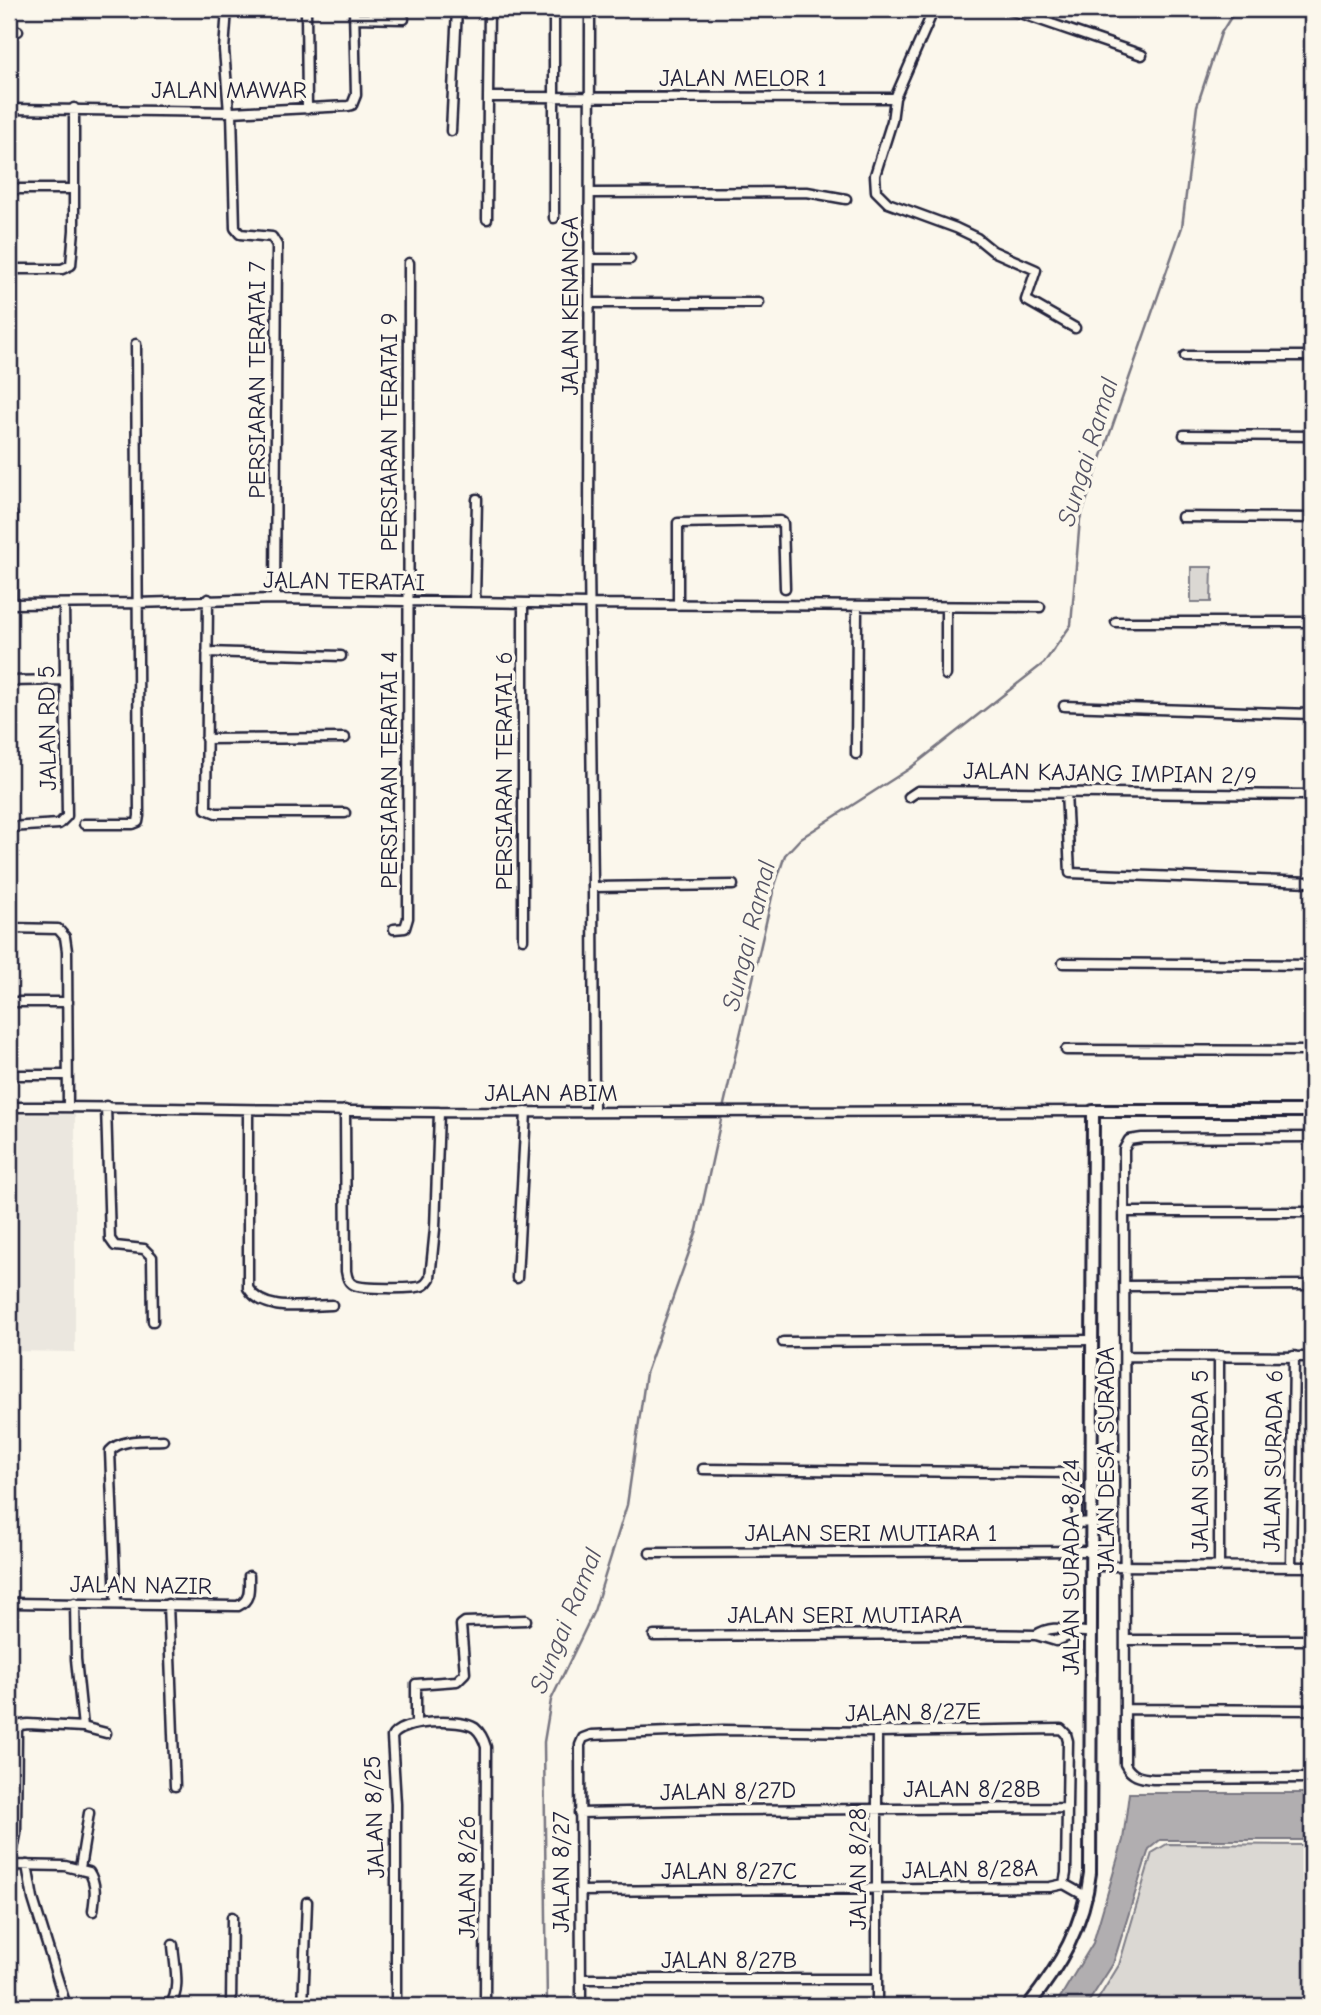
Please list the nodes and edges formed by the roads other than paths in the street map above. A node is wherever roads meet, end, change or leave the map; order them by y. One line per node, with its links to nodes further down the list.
1 (227, 9): 19 (street)
2 (306, 9): 18 (street)
3 (457, 9): 20 (street)
4 (489, 9): 13 (street)
5 (554, 9): 14 (street)
6 (590, 9): 12 (street, JALAN KENANGA)
7 (934, 9): 15 (street)
8 (1008, 9): 11 (street)
9 (354, 13): 10 (street); 18 (street, JALAN MAWAR)
10 (404, 19)
11 (1142, 55)
12 (592, 96): 14 (street, JALAN MELOR 1); 15 (street, JALAN MELOR 1); 23 (street, JALAN KENANGA)
13 (488, 97): 14 (street, JALAN MELOR 1); 26 (street)
14 (554, 97): 25 (street)
15 (895, 99): 33 (street)
16 (9, 108): 17 (street, JALAN MAWAR)
17 (74, 108): 19 (street, JALAN MAWAR); 22 (street)
18 (307, 109): 19 (street, JALAN MAWAR)
19 (230, 112): 45 (street, PERSIARAN TERATAI 7)
20 (451, 131)
21 (9, 189): 22 (street)
22 (74, 189): 30 (street)
23 (590, 193): 24 (street); 27 (street, JALAN KENANGA)
24 (846, 199)
25 (554, 218)
26 (487, 219)
27 (590, 259): 28 (street); 31 (street, JALAN KENANGA)
28 (630, 259)
29 (409, 264): 46 (street, PERSIARAN TERATAI 9)
30 (9, 269)
31 (590, 303): 32 (street); 52 (street, JALAN KENANGA)
32 (759, 303)
33 (1075, 328)
34 (136, 344): 48 (street)
35 (1185, 356): 36 (street)
36 (1312, 356)
37 (1184, 435): 38 (street)
38 (1312, 436)
39 (477, 499): 47 (street)
40 (12, 515): 50 (street)
41 (1182, 517): 42 (street)
42 (1312, 518)
43 (785, 588): 53 (street)
44 (208, 599): 45 (street, JALAN TERATAI); 48 (street, JALAN TERATAI); 59 (street)
45 (275, 599): 46 (street, JALAN TERATAI)
46 (407, 601): 47 (street, JALAN TERATAI); 79 (street, PERSIARAN TERATAI 4)
47 (475, 602): 49 (street, JALAN TERATAI)
48 (136, 603): 51 (street, JALAN TERATAI); 73 (street)
49 (523, 603): 52 (street, JALAN TERATAI); 80 (street, PERSIARAN TERATAI 6)
50 (10, 604): 51 (street, JALAN TERATAI)
51 (64, 604): 62 (street, JALAN RD 5)
52 (590, 604): 53 (street, JALAN TERATAI); 77 (street, JALAN KENANGA)
53 (678, 605): 54 (street, JALAN TERATAI)
54 (857, 606): 55 (street, JALAN TERATAI); 68 (street)
55 (947, 607): 56 (street, JALAN TERATAI); 61 (street)
56 (1040, 607)
57 (1116, 622): 58 (street)
58 (1312, 622)
59 (207, 652): 60 (street); 67 (street)
60 (341, 656)
61 (946, 675)
62 (64, 680): 63 (street); 74 (street, JALAN RD 5)
63 (9, 681)
64 (1064, 706): 65 (street)
65 (1312, 714)
66 (345, 738): 67 (street)
67 (206, 739): 72 (street)
68 (856, 754)
69 (1066, 792): 70 (street, JALAN KAJANG IMPIAN 2/9); 71 (street, JALAN KAJANG IMPIAN 2/9); 75 (street)
70 (1312, 795)
71 (909, 797)
72 (345, 813)
73 (84, 824)
74 (9, 827)
75 (1312, 882)
76 (733, 886): 77 (street)
77 (593, 887): 94 (street, JALAN KENANGA)
78 (9, 928): 84 (street)
79 (394, 929)
80 (523, 939)
81 (1063, 963): 82 (street)
82 (1310, 964)
83 (9, 1002): 84 (street)
84 (68, 1002): 88 (street)
85 (1066, 1050): 86 (street)
86 (1312, 1051)
87 (9, 1075): 88 (street)
88 (67, 1075): 91 (street)
89 (106, 1106): 91 (street, JALAN ABIM); 93 (street, JALAN ABIM); 106 (street)
90 (9, 1107): 91 (street, JALAN ABIM)
91 (68, 1107)
92 (345, 1110): 93 (street, JALAN ABIM); 97 (street, JALAN ABIM); 97 (street)
93 (248, 1111): 105 (street)
94 (594, 1111): 95 (street, JALAN ABIM); 98 (street, JALAN ABIM)
95 (1093, 1111): 96 (street); 107 (street, JALAN SURADA 8/24)
96 (1312, 1111)
97 (439, 1112): 98 (street, JALAN ABIM)
98 (526, 1112): 102 (street)
99 (1312, 1137): 100 (street, JALAN DESA SURADA)
100 (1124, 1212): 101 (street); 104 (street, JALAN DESA SURADA)
101 (1312, 1212)
102 (517, 1278)
103 (1312, 1285): 104 (street)
104 (1125, 1286): 109 (street, JALAN DESA SURADA)
105 (332, 1305)
106 (153, 1321)
107 (1093, 1340): 108 (street); 114 (street, JALAN SURADA 8/24)
108 (783, 1342)
109 (1125, 1356): 110 (street); 115 (street, JALAN DESA SURADA)
110 (1219, 1356): 111 (street); 122 (street, JALAN SURADA 5)
111 (1294, 1356): 112 (street); 123 (street, JALAN SURADA 6)
112 (1312, 1356)
113 (163, 1440): 128 (street)
114 (1093, 1456): 115 (street); 117 (street, JALAN SURADA 8/24)
115 (1125, 1457): 121 (street, JALAN DESA SURADA)
116 (703, 1469): 117 (street)
117 (1093, 1522): 118 (street, JALAN SURADA 8/24)
118 (1092, 1551): 119 (street, JALAN SERI MUTIARA 1); 120 (street, JALAN SURADA 8/24)
119 (650, 1553)
120 (1092, 1566): 121 (street); 131 (street, JALAN SURADA 8/24)
121 (1126, 1566): 122 (street); 135 (street, JALAN DESA SURADA)
122 (1219, 1566): 123 (street)
123 (1291, 1567): 124 (street)
124 (1312, 1567)
125 (249, 1576): 129 (street, JALAN NAZIR)
126 (9, 1603): 127 (street, JALAN NAZIR)
127 (75, 1603): 128 (street, JALAN NAZIR); 140 (street)
128 (116, 1603): 129 (street, JALAN NAZIR)
129 (168, 1604): 145 (street)
130 (526, 1620): 139 (street)
131 (1091, 1632): 132 (street, JALAN SERI MUTIARA); 156 (street, JALAN SURADA 8/24)
132 (1076, 1633): 133 (street, JALAN SERI MUTIARA); 133 (street, JALAN SERI MUTIARA)
133 (1036, 1635): 134 (street, JALAN SERI MUTIARA)
134 (654, 1636)
135 (1126, 1640): 136 (street); 137 (street, JALAN DESA SURADA)
136 (1312, 1640)
137 (1125, 1709): 138 (street); 144 (street, JALAN DESA SURADA)
138 (1312, 1710)
139 (416, 1724): 167 (street, JALAN 8/25); 168 (street, JALAN 8/26)
140 (83, 1727): 142 (street); 150 (street)
141 (877, 1732): 143 (street, JALAN 8/27E); 146 (street, JALAN 8/27E); 147 (street, JALAN 8/28)
142 (106, 1733)
143 (583, 1738): 149 (street, JALAN 8/27)
144 (1312, 1778)
145 (175, 1786)
146 (1067, 1808): 147 (street, JALAN 8/28B); 153 (street, JALAN 8/27E)
147 (877, 1809): 149 (street, JALAN 8/27D); 154 (street, JALAN 8/28)
148 (89, 1813): 152 (street)
149 (579, 1813): 155 (street, JALAN 8/27)
150 (9, 1865): 151 (street)
151 (27, 1865): 152 (street); 163 (street)
152 (80, 1868): 158 (street)
153 (1064, 1884): 154 (street, JALAN 8/28A); 156 (street)
154 (877, 1890): 155 (street, JALAN 8/27C); 162 (street, JALAN 8/28)
155 (581, 1891): 161 (street, JALAN 8/27)
156 (1087, 1897): 171 (street, JALAN SURADA 8/24)
157 (307, 1902): 166 (street)
158 (93, 1911)
159 (232, 1917): 165 (street)
160 (173, 1945): 164 (street)
161 (581, 1979): 162 (street, JALAN 8/27B); 169 (street, JALAN 8/27)
162 (877, 1979): 170 (street, JALAN 8/28)
163 (66, 2006)
164 (169, 2006)
165 (231, 2006)
166 (303, 2006)
167 (396, 2006)
168 (485, 2006)
169 (580, 2006)
170 (877, 2006)
171 (1028, 2006)

